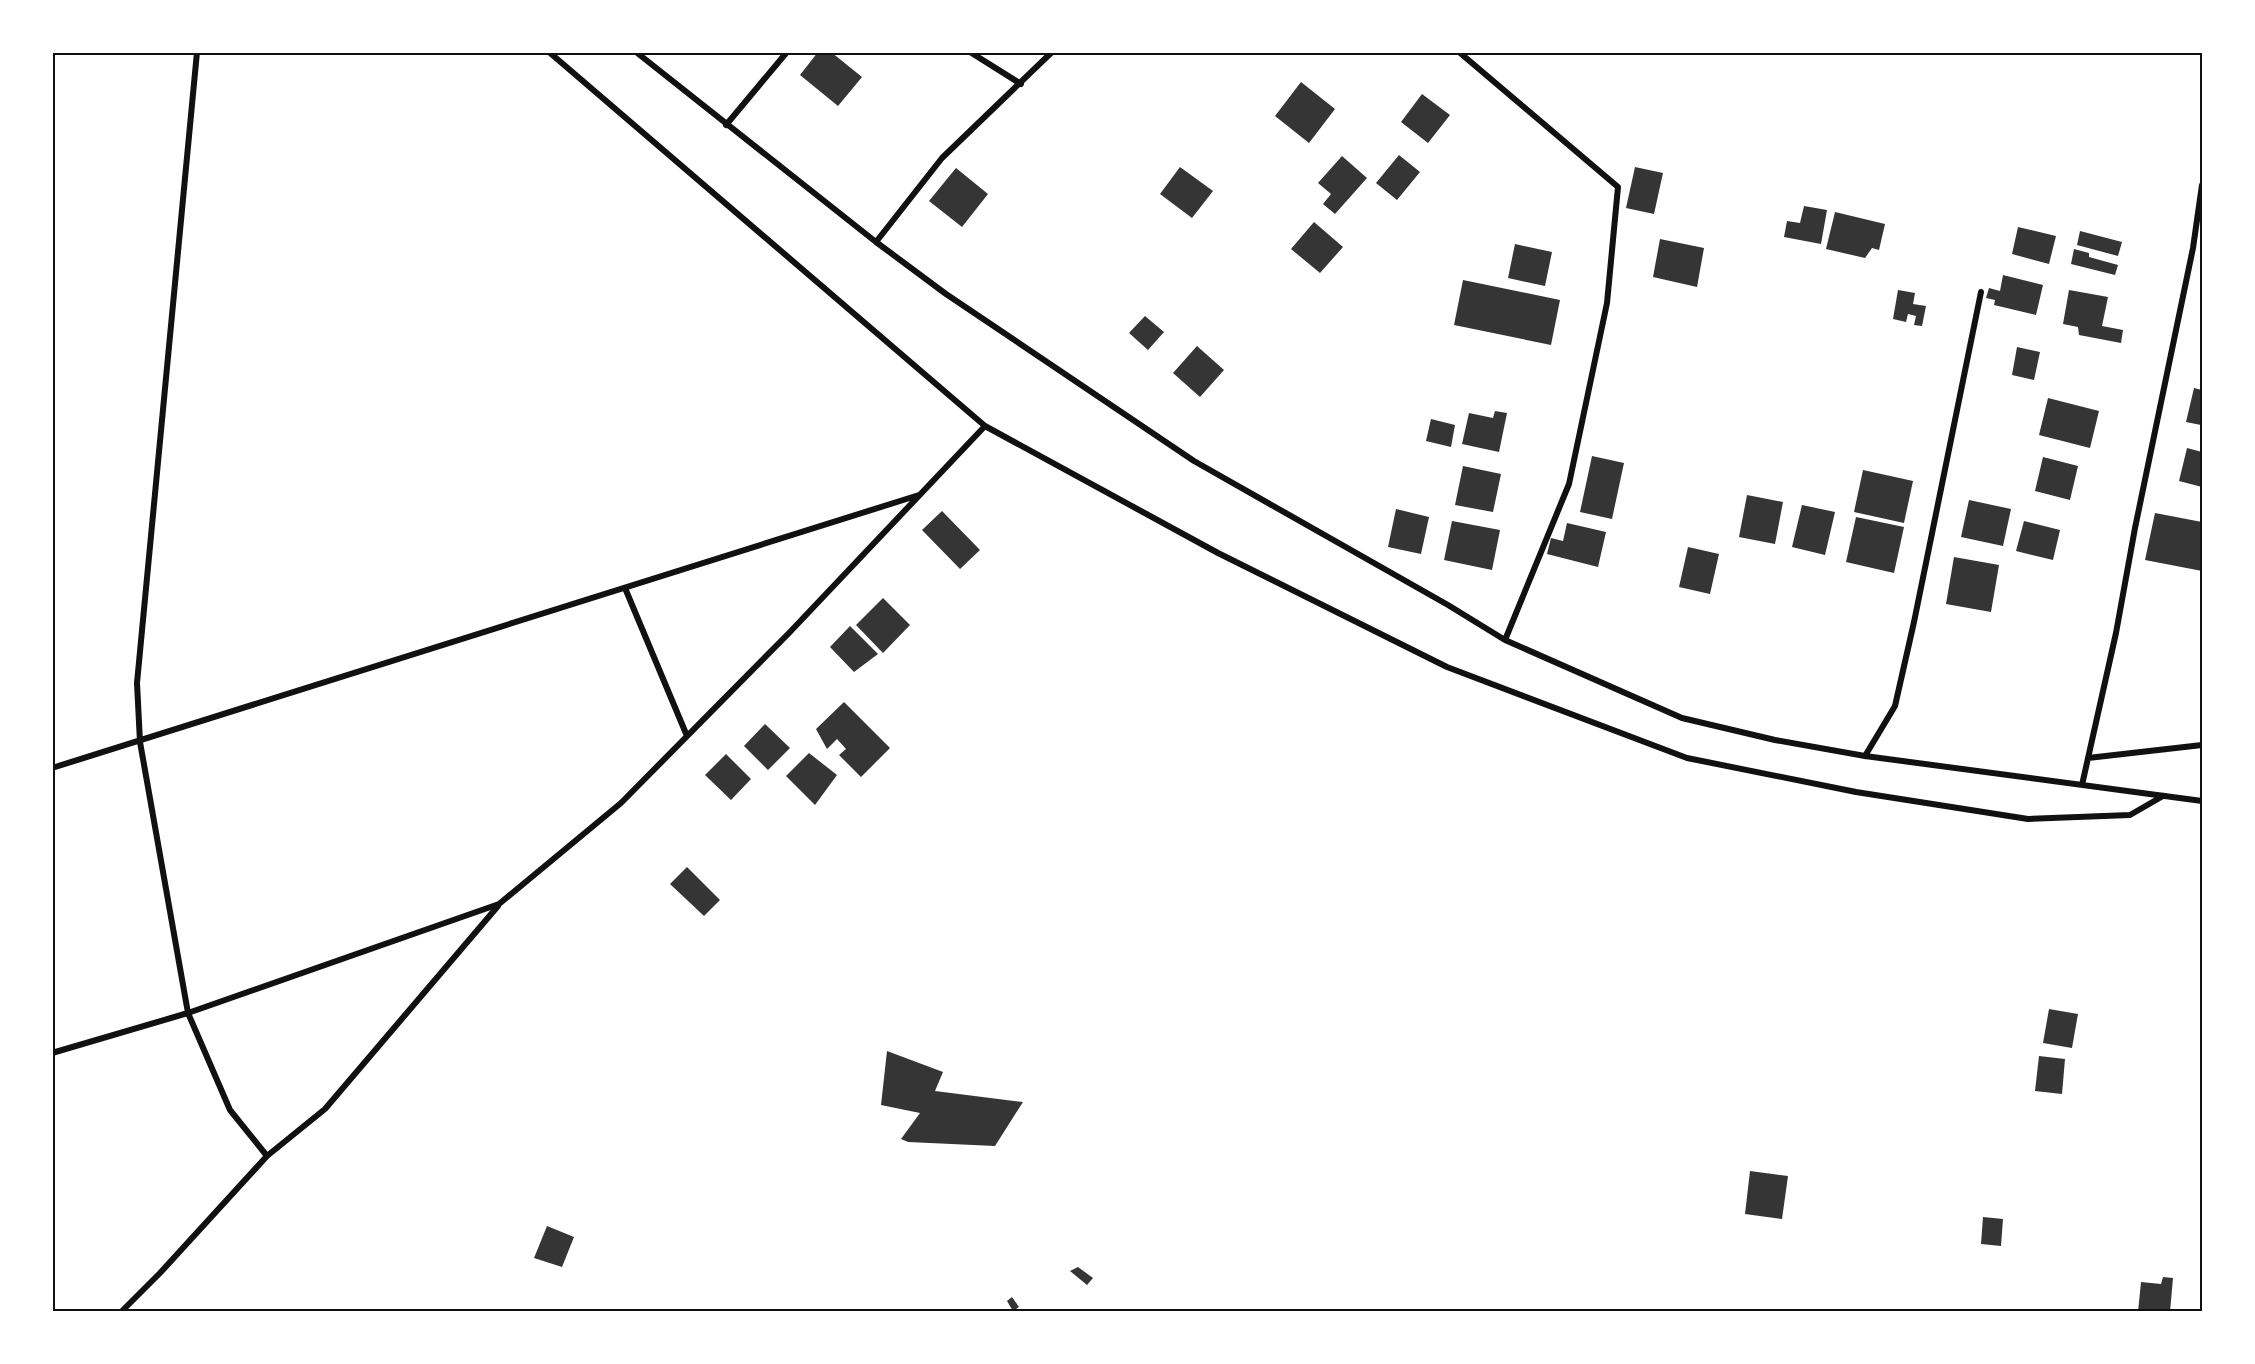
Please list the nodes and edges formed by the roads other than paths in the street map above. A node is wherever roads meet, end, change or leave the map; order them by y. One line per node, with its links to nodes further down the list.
1 (197, 52): 18 (street)
2 (549, 52): 13 (street)
3 (636, 52): 9 (street)
4 (787, 52): 9 (street)
5 (970, 52): 8 (street)
6 (1052, 52): 8 (street)
7 (1459, 52): 16 (street)
8 (1021, 84): 11 (street)
9 (726, 125): 11 (street)
10 (2202, 185): 21 (street)
11 (876, 242): 16 (street)
12 (1981, 292): 20 (street)
13 (986, 426): 14 (street); 24 (street)
14 (920, 495): 15 (street); 17 (street)
15 (625, 588): 17 (street); 18 (street)
16 (1505, 640): 20 (street)
17 (687, 736): 26 (street)
18 (140, 742): 22 (street); 27 (street)
19 (2202, 745): 21 (street)
20 (1865, 756): 23 (street)
21 (2088, 758): 23 (street)
22 (52, 768)
23 (2082, 785): 24 (street)
24 (2163, 796): 25 (street)
25 (2202, 801)
26 (499, 904): 27 (street); 29 (street)
27 (188, 1013): 28 (street); 29 (street)
28 (52, 1053)
29 (267, 1156): 30 (street)
30 (121, 1311)

